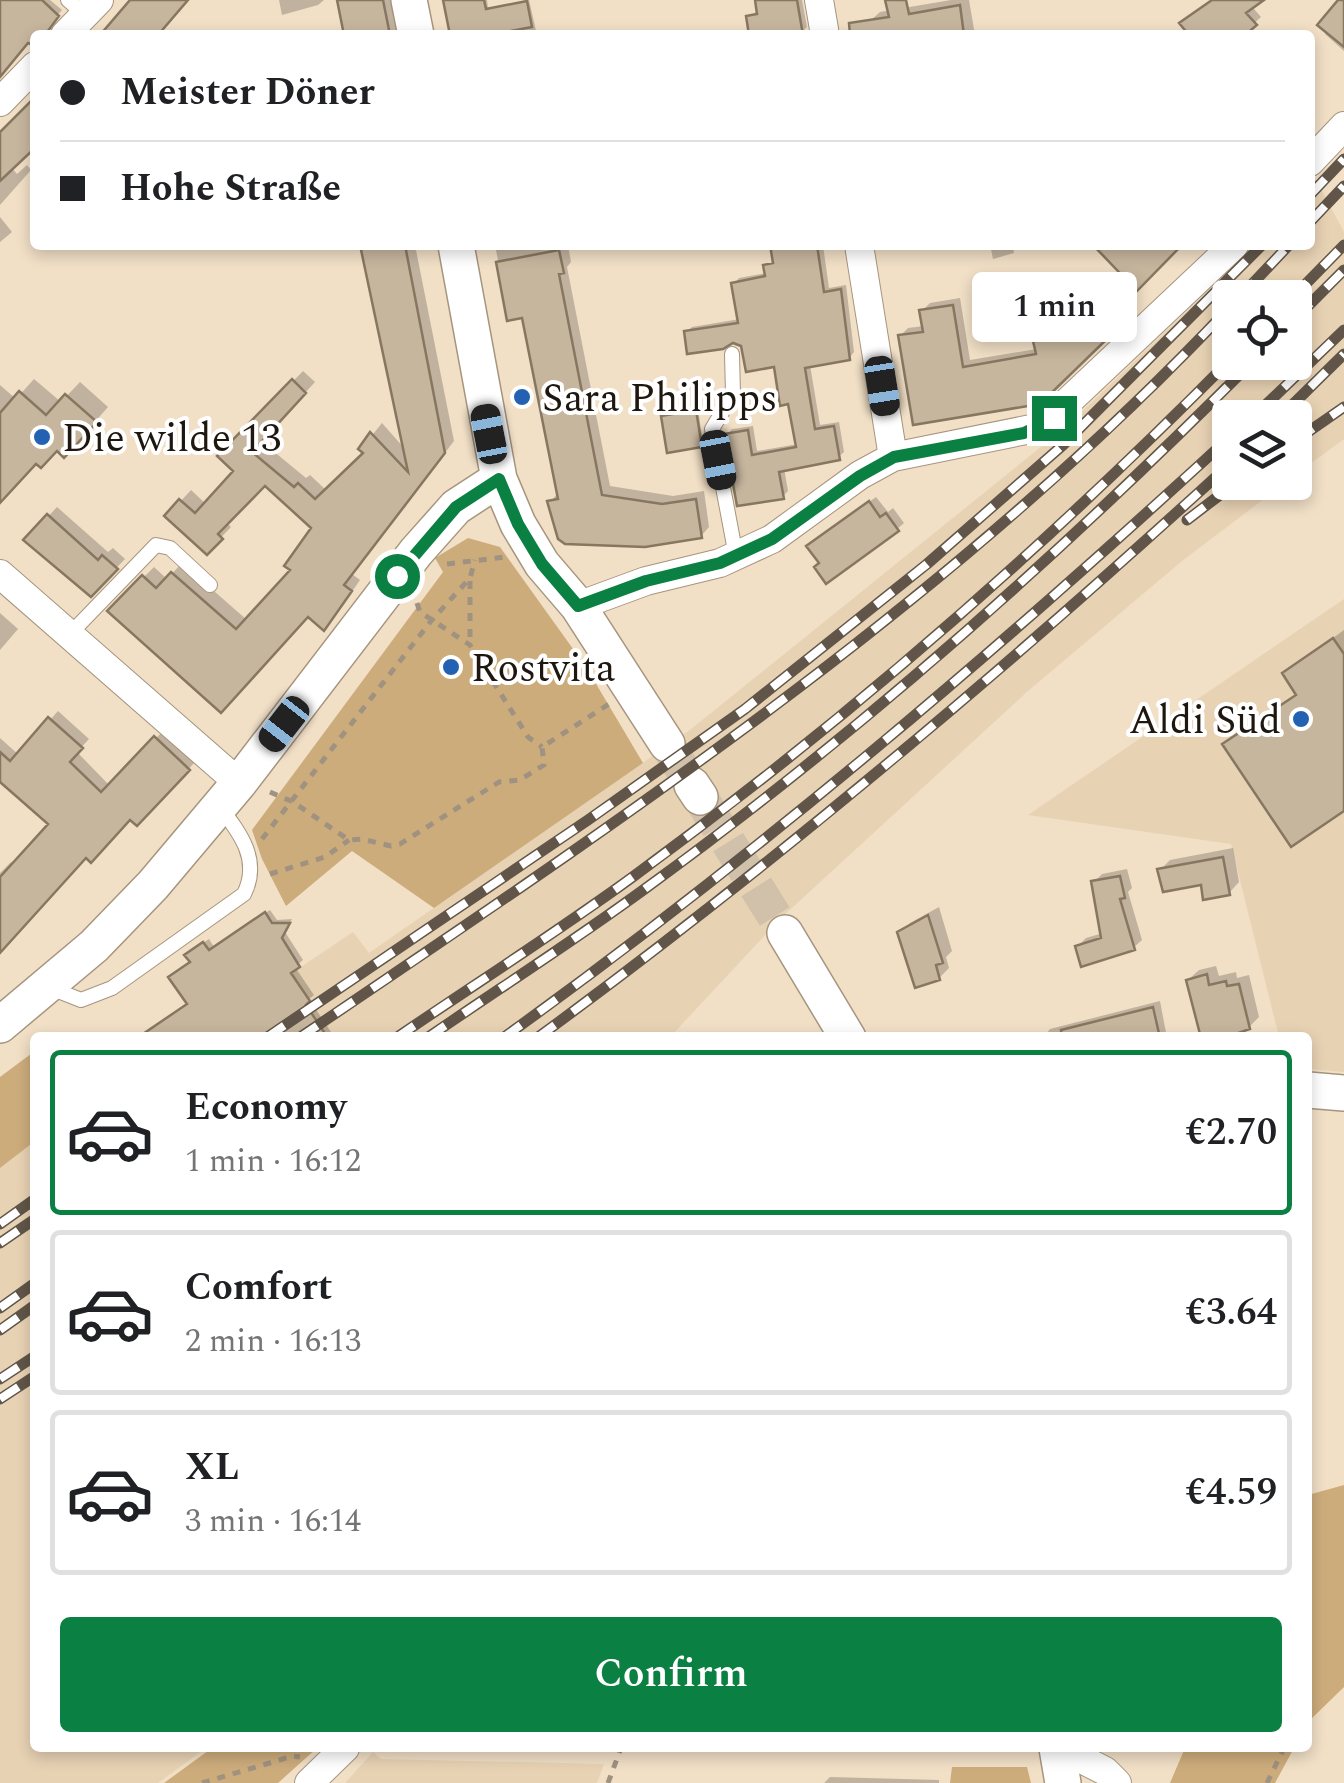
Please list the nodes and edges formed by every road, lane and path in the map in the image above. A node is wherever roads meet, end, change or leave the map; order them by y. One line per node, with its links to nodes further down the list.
1 (409, 0): 3 (street)
2 (819, 0): 4 (street)
3 (415, 30)
4 (824, 30)
5 (30, 71): 6 (street)
6 (0, 102)
7 (1344, 126): 8 (street)
8 (1315, 157)
9 (457, 250): 14 (street)
10 (860, 250): 13 (street)
11 (1229, 250): 13 (street)
12 (732, 354): 16 (lane)
13 (894, 457): 16 (street)
14 (499, 479): 15 (street); 18 (street)
15 (416, 552): 17 (path); 30 (street)
16 (736, 556): 23 (street)
17 (475, 560): 18 (path); 20 (path)
18 (542, 564): 23 (street)
19 (0, 574): 25 (street)
20 (470, 578): 24 (path); 26 (path)
21 (210, 584): 25 (lane)
22 (417, 594): 24 (path)
23 (578, 606): 28 (street)
24 (431, 620): 26 (path); 31 (path)
25 (70, 635): 30 (street)
26 (470, 645): 29 (path)
27 (610, 704): 29 (path)
28 (667, 744)
29 (542, 747): 32 (path)
30 (229, 795): 31 (path); 33 (lane); 36 (street)
31 (292, 802): 32 (path); 33 (path)
32 (349, 840): 34 (path)
33 (248, 856): 34 (lane)
34 (251, 880): 36 (lane)
35 (785, 933): 38 (street)
36 (47, 987): 37 (street)
37 (0, 1025)
38 (844, 1032)
39 (1312, 1090): 40 (street)
40 (1344, 1093)
41 (620, 1752): 47 (path)
42 (1059, 1752): 48 (street)
43 (1067, 1752): 49 (street)
44 (1282, 1752): 50 (path)
45 (326, 1766): 46 (path)
46 (202, 1783)
47 (608, 1783)
48 (1063, 1783)
49 (1117, 1783)
50 (1267, 1783)

